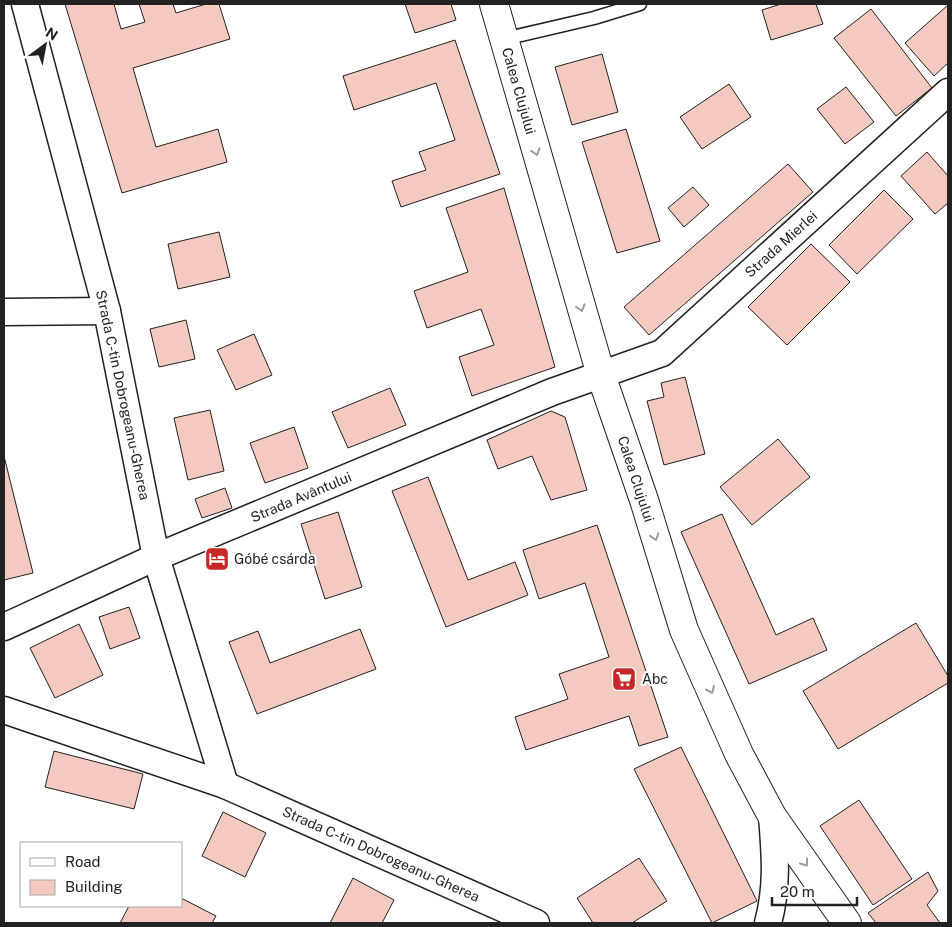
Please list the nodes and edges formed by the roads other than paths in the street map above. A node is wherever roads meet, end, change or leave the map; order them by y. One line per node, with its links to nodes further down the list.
1 (25, 4): 6 (street, Strada C-tin Dobrogeanu-Gherea)
2 (494, 4): 4 (main road, Calea Clujului)
3 (640, 4): 4 (lane)
4 (504, 39): 8 (main road, Calea Clujului, one-way to 8)
5 (948, 92): 8 (street, Strada Mierlei)
6 (107, 311): 7 (street); 9 (street, Strada C-tin Dobrogeanu-Gherea)
7 (4, 312)
8 (601, 375): 9 (street, Strada Avântului); 13 (main road, Calea Clujului, one-way to 13)
9 (156, 557): 10 (street, Strada Avântului); 12 (street, Strada C-tin Dobrogeanu-Gherea)
10 (4, 627)
11 (4, 710): 12 (street, Strada C-tin Dobrogeanu-Gherea)
12 (225, 785): 14 (street, Strada C-tin Dobrogeanu-Gherea)
13 (772, 816): 15 (street); 16 (main road, Calea Clujului, one-way to 16)
14 (536, 923)
15 (768, 923)
16 (847, 923)

